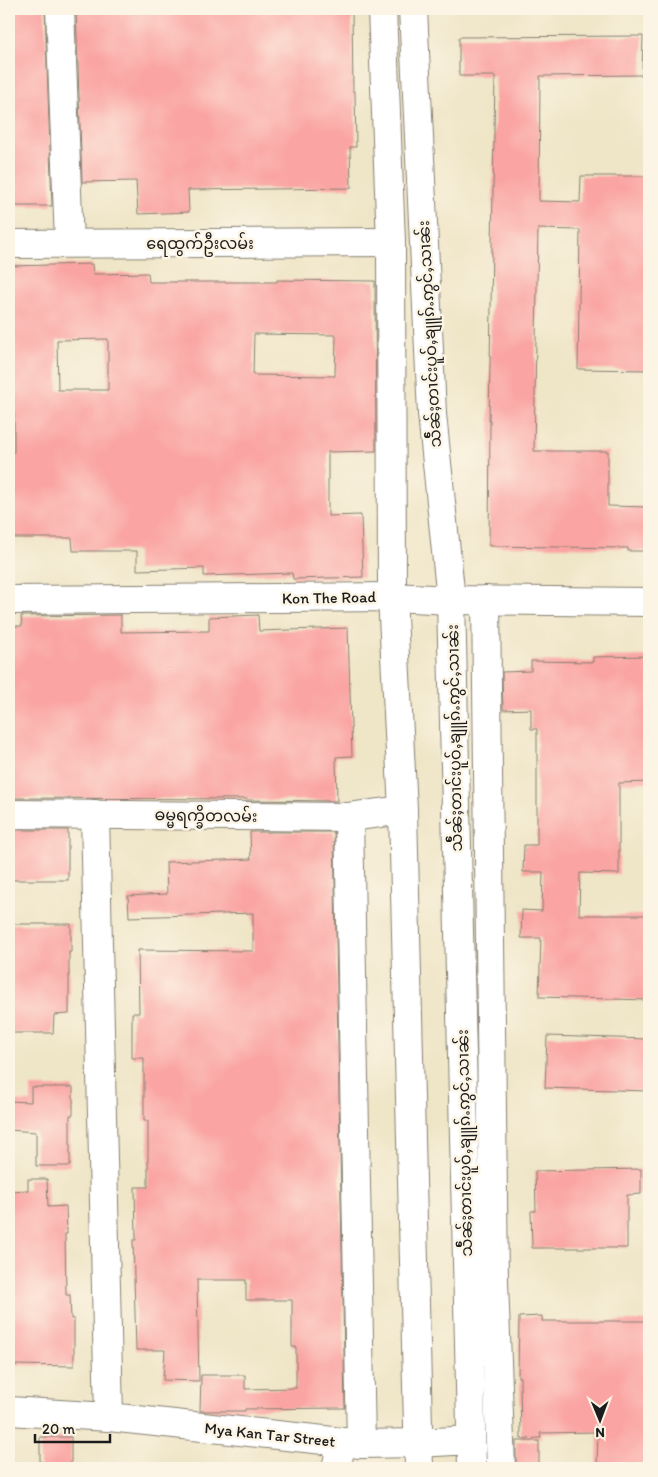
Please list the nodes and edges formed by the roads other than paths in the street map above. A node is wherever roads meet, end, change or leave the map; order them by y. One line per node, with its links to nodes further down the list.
1 (60, 9): 5 (main road)
2 (382, 9): 4 (main road, သဵႅၼ်ႈတၢင်းပူဝ်ႇၶျူၵ်ႉဢွင်ႇသၢၼ်း)
3 (413, 9): 9 (main road, သဵႅၼ်ႈတၢင်းပူဝ်ႇၶျူၵ်ႉဢွင်ႇသၢၼ်း)
4 (392, 242): 5 (main road, ရေထွက်ဦးလမ်း); 7 (main road, သဵႅၼ်ႈတၢင်းပူဝ်ႇၶျူၵ်ႉဢွင်ႇသၢၼ်း)
5 (69, 243): 6 (main road, ရေထွက်ဦးလမ်း)
6 (9, 244)
7 (392, 597): 8 (main road, Kon The Road); 9 (main road, Kon The Road); 12 (main road, သဵႅၼ်ႈတၢင်းပူဝ်ႇၶျူၵ်ႉဢွင်ႇသၢၼ်း)
8 (9, 600)
9 (451, 600): 10 (main road, Kon The Road); 18 (main road, သဵႅၼ်ႈတၢင်းပူဝ်ႇၶျူၵ်ႉဢွင်ႇသၢၼ်း)
10 (486, 600): 11 (main road, Kon The Road); 23 (main road)
11 (649, 602)
12 (403, 810): 15 (main road, ဓမ္မရက္ခိတလမ်း); 20 (main road, သဵႅၼ်ႈတၢင်းပူဝ်ႇၶျူၵ်ႉဢွင်ႇသၢၼ်း)
13 (9, 814): 14 (main road, ဓမ္မရက္ခိတလမ်း)
14 (95, 814): 15 (main road, ဓမ္မရက္ခိတလမ်း); 17 (main road)
15 (348, 817): 19 (main road)
16 (9, 1411): 17 (main road, Mya Kan Tar Street)
17 (109, 1417): 19 (main road, Mya Kan Tar Street)
18 (471, 1440): 20 (main road, Mya Kan Tar Street); 22 (main road, သဵႅၼ်ႈတၢင်းပူဝ်ႇၶျူၵ်ႉဢွင်ႇသၢၼ်း)
19 (351, 1443): 20 (main road, Mya Kan Tar Street); 21 (main road)
20 (419, 1456)
21 (336, 1468)
22 (472, 1468)
23 (501, 1468)

